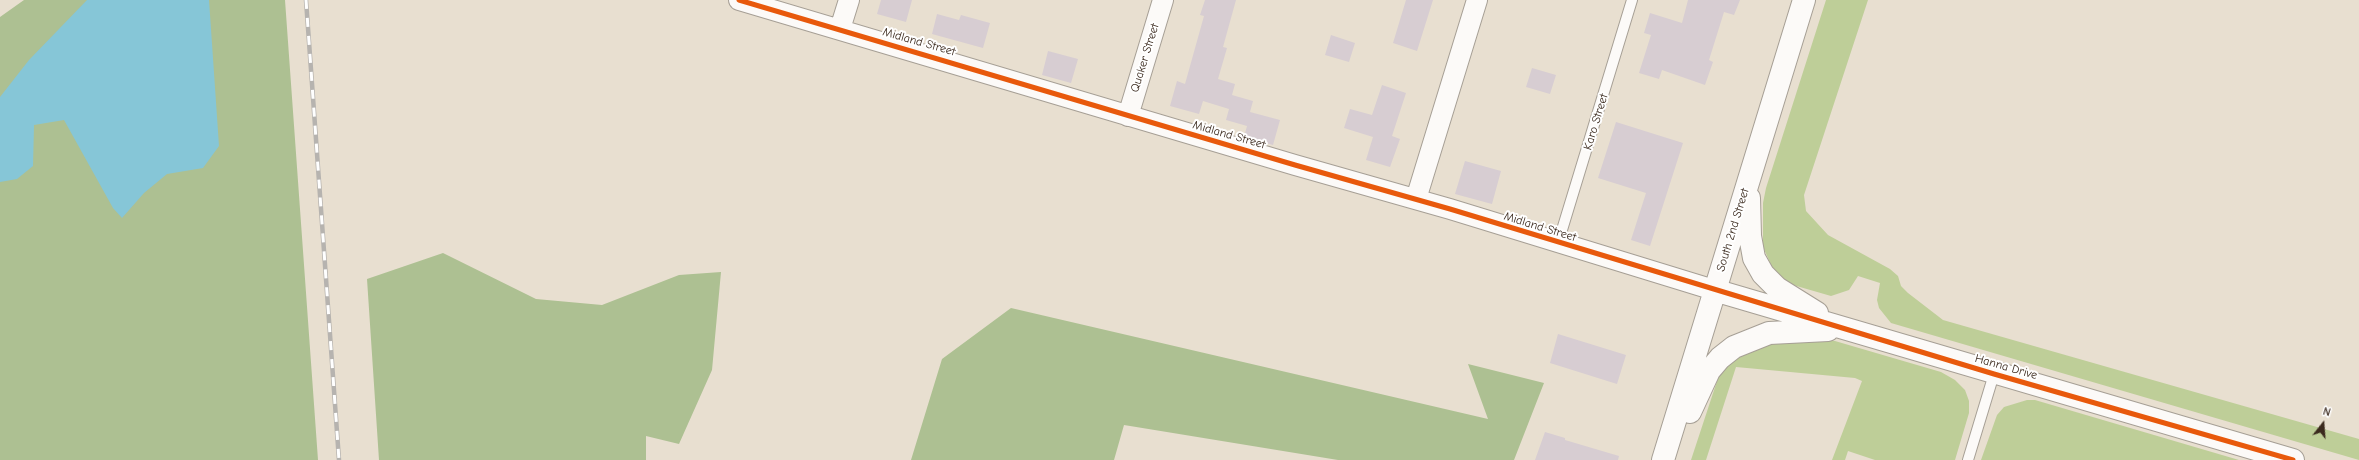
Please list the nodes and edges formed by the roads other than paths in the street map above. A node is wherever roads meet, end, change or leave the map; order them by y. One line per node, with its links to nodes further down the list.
1 (739, 0): 7 (street, Midland Street)
2 (849, 0): 7 (street)
3 (1163, 0): 8 (street, Quaker Street)
4 (1477, 0): 10 (street)
5 (1632, 0): 11 (lane, Karo Street)
6 (1804, 0): 9 (main road, South 2nd Street)
7 (840, 29): 8 (street, Midland Street)
8 (1128, 116): 10 (street, Midland Street)
9 (1749, 177): 12 (main road, South 2nd Street); 13 (main road)
10 (1416, 199): 11 (street, Midland Street)
11 (1558, 243): 12 (street, Midland Street)
12 (1714, 290): 13 (main road, Hanna Drive); 15 (main road, South 2nd Street)
13 (1843, 329): 14 (main road, Hanna Drive); 16 (main road)
14 (1994, 374): 17 (lane); 18 (main road, Hanna Drive)
15 (1664, 460)
16 (1668, 460)
17 (1968, 460)
18 (2293, 460)

